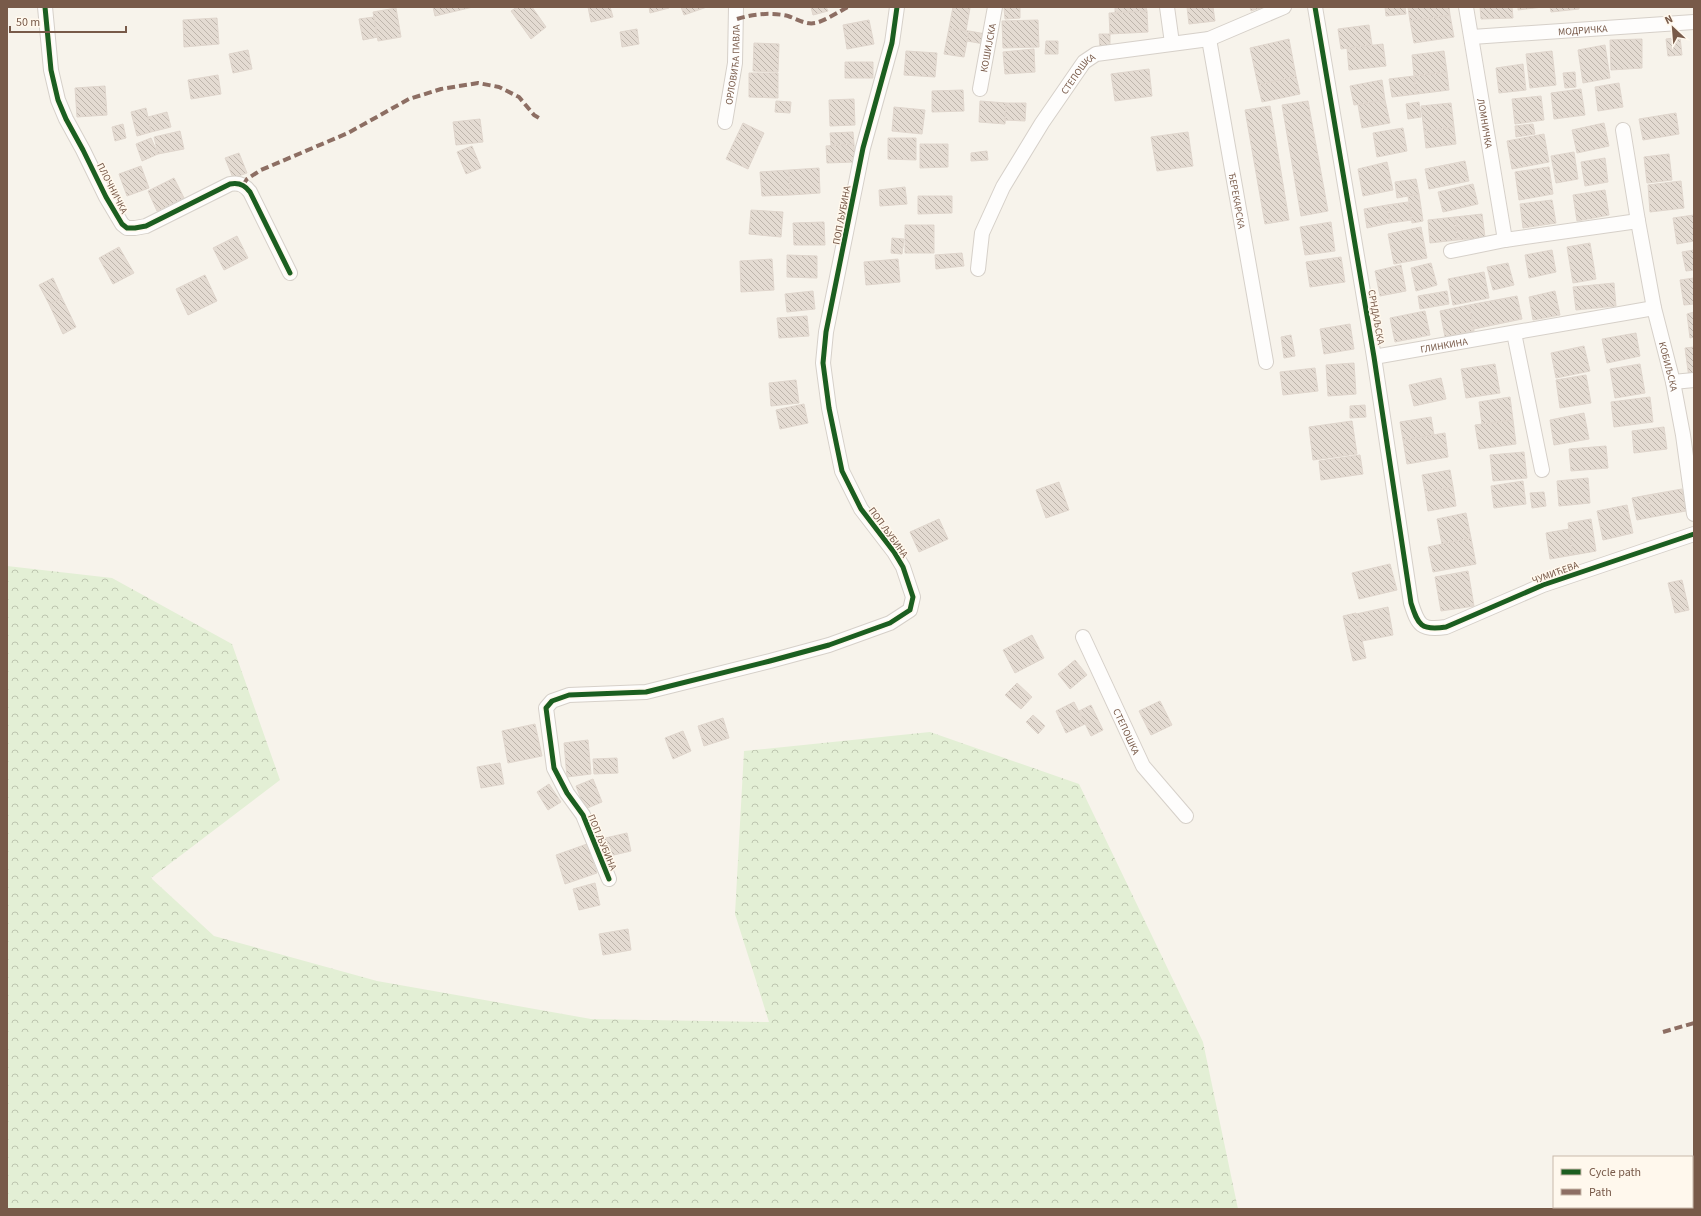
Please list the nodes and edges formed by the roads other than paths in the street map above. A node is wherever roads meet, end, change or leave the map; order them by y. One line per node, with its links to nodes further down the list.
1 (45, 7): 20 (street, ПЛОЧНИЧКА)
2 (736, 7): 14 (street, ОРЛОВИЋА ПАВЛА)
3 (896, 7): 34 (street, ПОП ЉУБИНА)
4 (995, 7): 13 (street, КОШИЈСКА)
5 (1167, 7): 12 (street)
6 (1284, 7): 11 (street, СТЕПОШКА)
7 (1315, 7): 23 (street, СРНДАЉСКА)
8 (1466, 7): 10 (street, ЛОМНИЧКА)
9 (1694, 22): 10 (street, МОДРИЧКА)
10 (1472, 37): 17 (street, ЛОМНИЧКА)
11 (1209, 39): 12 (street, СТЕПОШКА); 24 (street, ЂЕРЕКАРСКА)
12 (1172, 43): 19 (street, СТЕПОШКА)
13 (980, 89)
14 (725, 122)
15 (1623, 130): 16 (street, КОБИЉСКА)
16 (1638, 221): 17 (street); 21 (street, КОБИЉСКА)
17 (1505, 240): 18 (street)
18 (1451, 251)
19 (978, 269)
20 (290, 273)
21 (1654, 308): 22 (street, ГЛИНКИНА); 26 (street, КОБИЉСКА)
22 (1514, 333): 23 (street, ГЛИНКИНА); 28 (street)
23 (1374, 357): 31 (street, СРНДАЉСКА)
24 (1266, 362)
25 (1694, 380): 26 (street)
26 (1673, 382): 27 (street, КОБИЉСКА)
27 (1688, 434): 29 (street, КОБИЉСКА)
28 (1542, 470)
29 (1694, 514)
30 (1694, 534): 31 (street, ЧУМИЋЕВА)
31 (1425, 627)
32 (1083, 637): 33 (street, СТЕПОШКА)
33 (1186, 816)
34 (609, 878)

